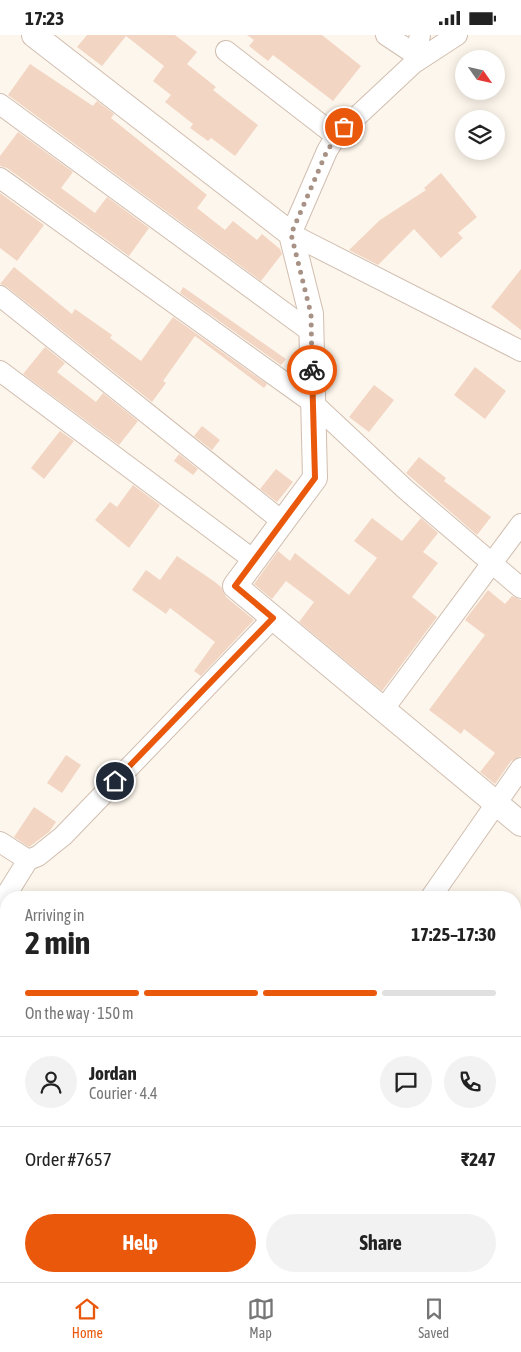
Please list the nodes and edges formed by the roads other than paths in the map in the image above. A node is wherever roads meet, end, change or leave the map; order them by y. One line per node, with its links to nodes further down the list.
1 (34, 35): 10 (street)
2 (386, 35): 6 (street)
3 (420, 35): 6 (street)
4 (457, 35): 6 (street)
5 (226, 51): 8 (street)
6 (415, 59): 8 (street)
7 (0, 104): 12 (street)
8 (336, 136): 10 (street)
9 (0, 178): 15 (street)
10 (291, 234): 12 (street); 13 (street)
11 (0, 296): 16 (street)
12 (311, 332): 15 (street)
13 (521, 351)
14 (0, 371): 18 (street)
15 (313, 403): 16 (street); 19 (street)
16 (283, 522): 18 (street)
17 (521, 523): 19 (street)
18 (254, 561): 21 (street)
19 (490, 562): 20 (street); 22 (street)
20 (521, 588)
21 (273, 618): 22 (street); 27 (street)
22 (382, 710): 24 (street)
23 (521, 768): 24 (street)
24 (497, 805): 25 (street); 29 (street)
25 (521, 824)
26 (0, 842): 27 (street)
27 (28, 860): 28 (street)
28 (9, 891)
29 (435, 891)

